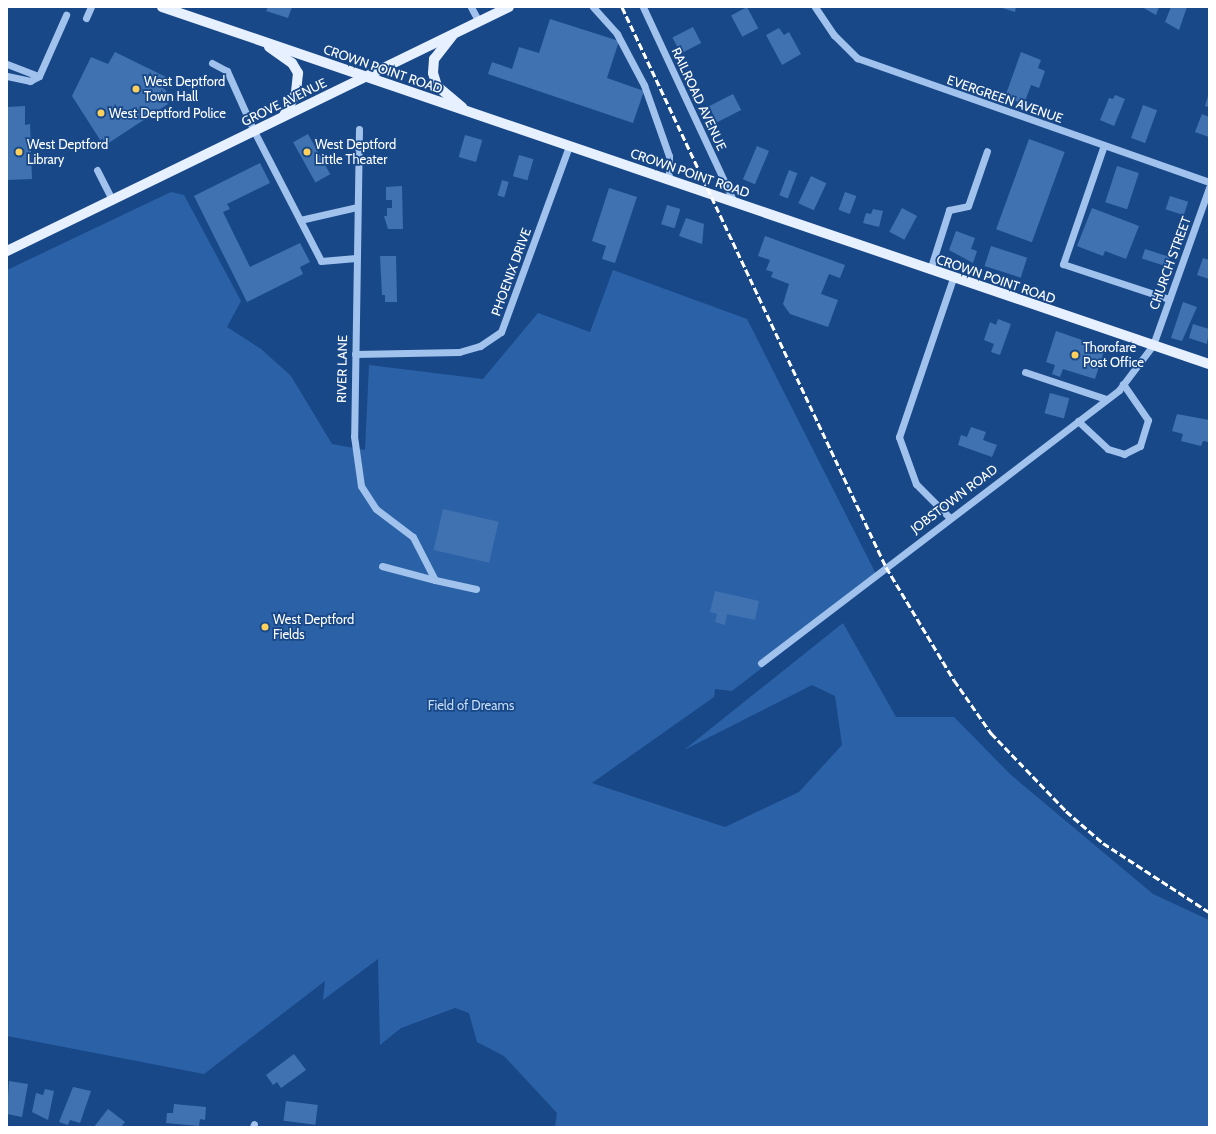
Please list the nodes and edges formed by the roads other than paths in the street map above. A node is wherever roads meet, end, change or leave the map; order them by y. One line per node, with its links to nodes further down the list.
1 (91, 7): 9 (street)
2 (162, 7): 12 (main road, CROWN POINT ROAD)
3 (471, 7): 10 (street)
4 (509, 7): 10 (main road, GROVE AVENUE)
5 (593, 7): 26 (street)
6 (643, 7): 30 (street, RAILROAD AVENUE)
7 (815, 7): 23 (street, EVERGREEN AVENUE)
8 (66, 15): 16 (street)
9 (86, 18)
10 (479, 22): 11 (main road, GROVE AVENUE)
11 (454, 34): 17 (main road, GROVE AVENUE); 18 (main road)
12 (253, 38): 17 (main road, CROWN POINT ROAD); 19 (main road)
13 (212, 63): 21 (street)
14 (7, 64): 16 (street)
15 (7, 76): 16 (street)
16 (39, 76)
17 (365, 76): 18 (main road, CROWN POINT ROAD); 19 (main road, GROVE AVENUE)
18 (466, 111): 22 (main road, CROWN POINT ROAD)
19 (284, 116): 21 (main road, GROVE AVENUE)
20 (358, 129): 31 (street, RIVER LANE)
21 (254, 131): 29 (main road, GROVE AVENUE); 32 (street)
22 (569, 146): 26 (main road, CROWN POINT ROAD); 39 (street, PHOENIX DRIVE)
23 (1104, 146): 27 (street, EVERGREEN AVENUE); 37 (street)
24 (987, 151): 35 (street)
25 (97, 170): 29 (street)
26 (669, 180): 30 (main road, CROWN POINT ROAD)
27 (1209, 182)
28 (1209, 188): 37 (street, CHURCH STREET)
29 (112, 200): 33 (main road, GROVE AVENUE)
30 (734, 202): 35 (main road, CROWN POINT ROAD)
31 (357, 207): 32 (street); 34 (street, RIVER LANE)
32 (300, 220): 34 (street)
33 (7, 251)
34 (356, 258): 39 (street, RIVER LANE)
35 (930, 270): 36 (main road, CROWN POINT ROAD)
36 (952, 278): 38 (main road, CROWN POINT ROAD); 45 (street)
37 (1169, 299): 38 (street, CHURCH STREET)
38 (1153, 345): 40 (main road, CROWN POINT ROAD); 42 (street, JOBSTOWN ROAD)
39 (355, 354): 47 (street, RIVER LANE)
40 (1209, 364)
41 (1025, 372): 43 (street)
42 (1123, 384): 43 (street, JOBSTOWN ROAD); 44 (street)
43 (1106, 399): 44 (street, JOBSTOWN ROAD)
44 (1078, 421): 45 (street, JOBSTOWN ROAD)
45 (950, 518): 49 (street, JOBSTOWN ROAD)
46 (382, 566): 47 (street)
47 (435, 580): 48 (street)
48 (476, 589)
49 (761, 663)

